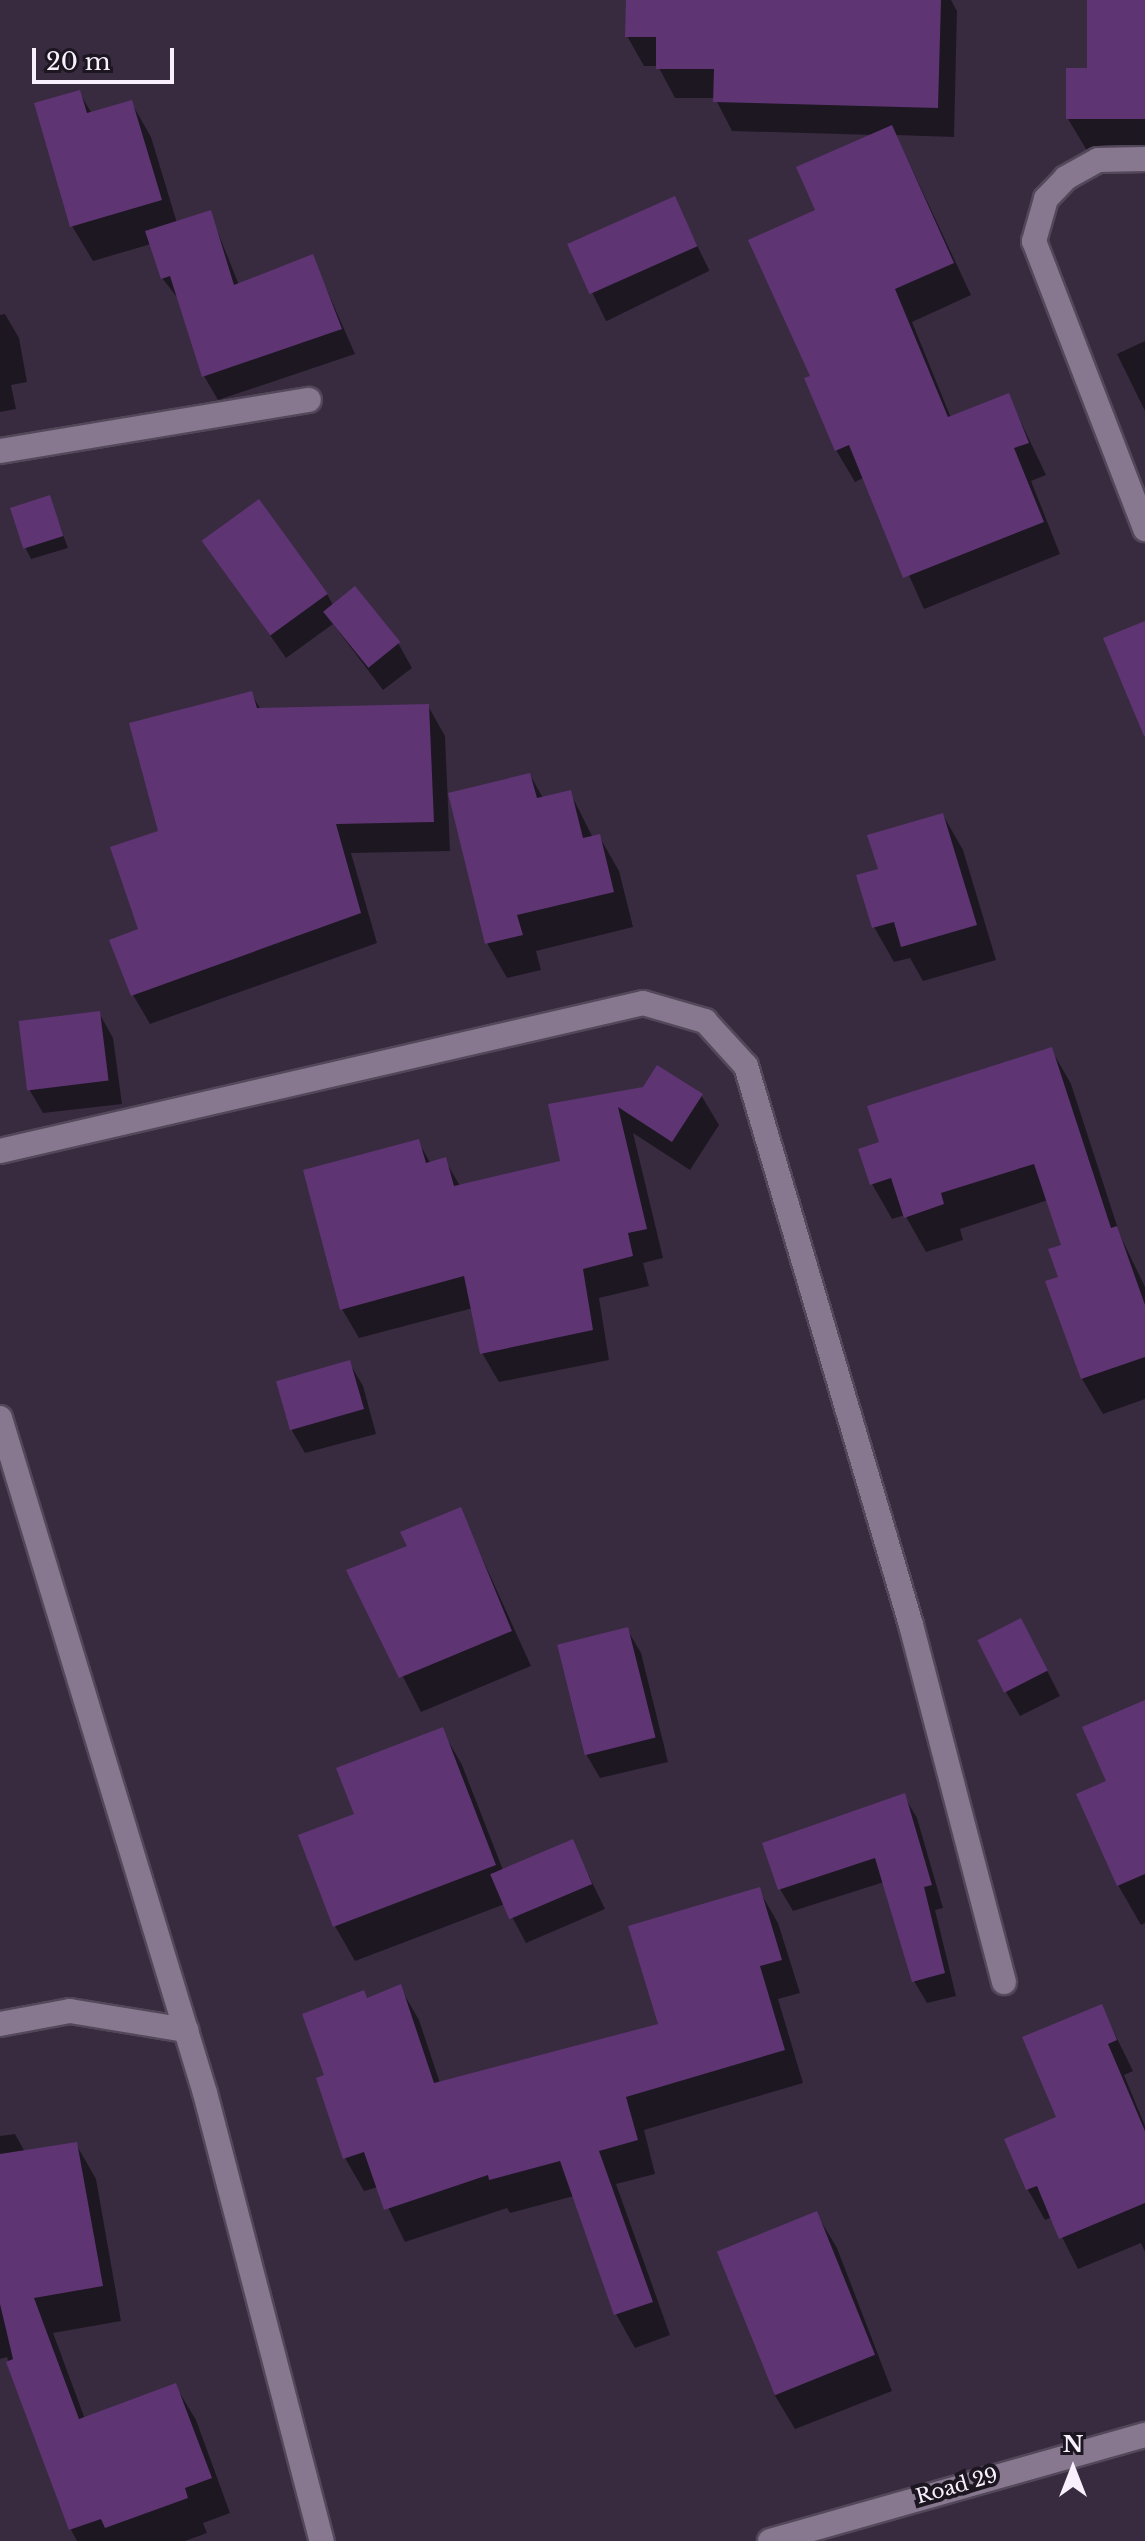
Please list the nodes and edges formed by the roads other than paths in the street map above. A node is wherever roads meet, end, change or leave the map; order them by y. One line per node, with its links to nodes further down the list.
1 (1145, 159): 4 (street)
2 (309, 400): 3 (street)
3 (0, 451)
4 (1145, 529)
5 (0, 1151): 7 (street)
6 (0, 1418): 9 (street)
7 (1004, 1982)
8 (0, 2024): 9 (street)
9 (186, 2030): 11 (street)
10 (1145, 2435): 12 (street, Road 29)
11 (322, 2541)
12 (770, 2541)

